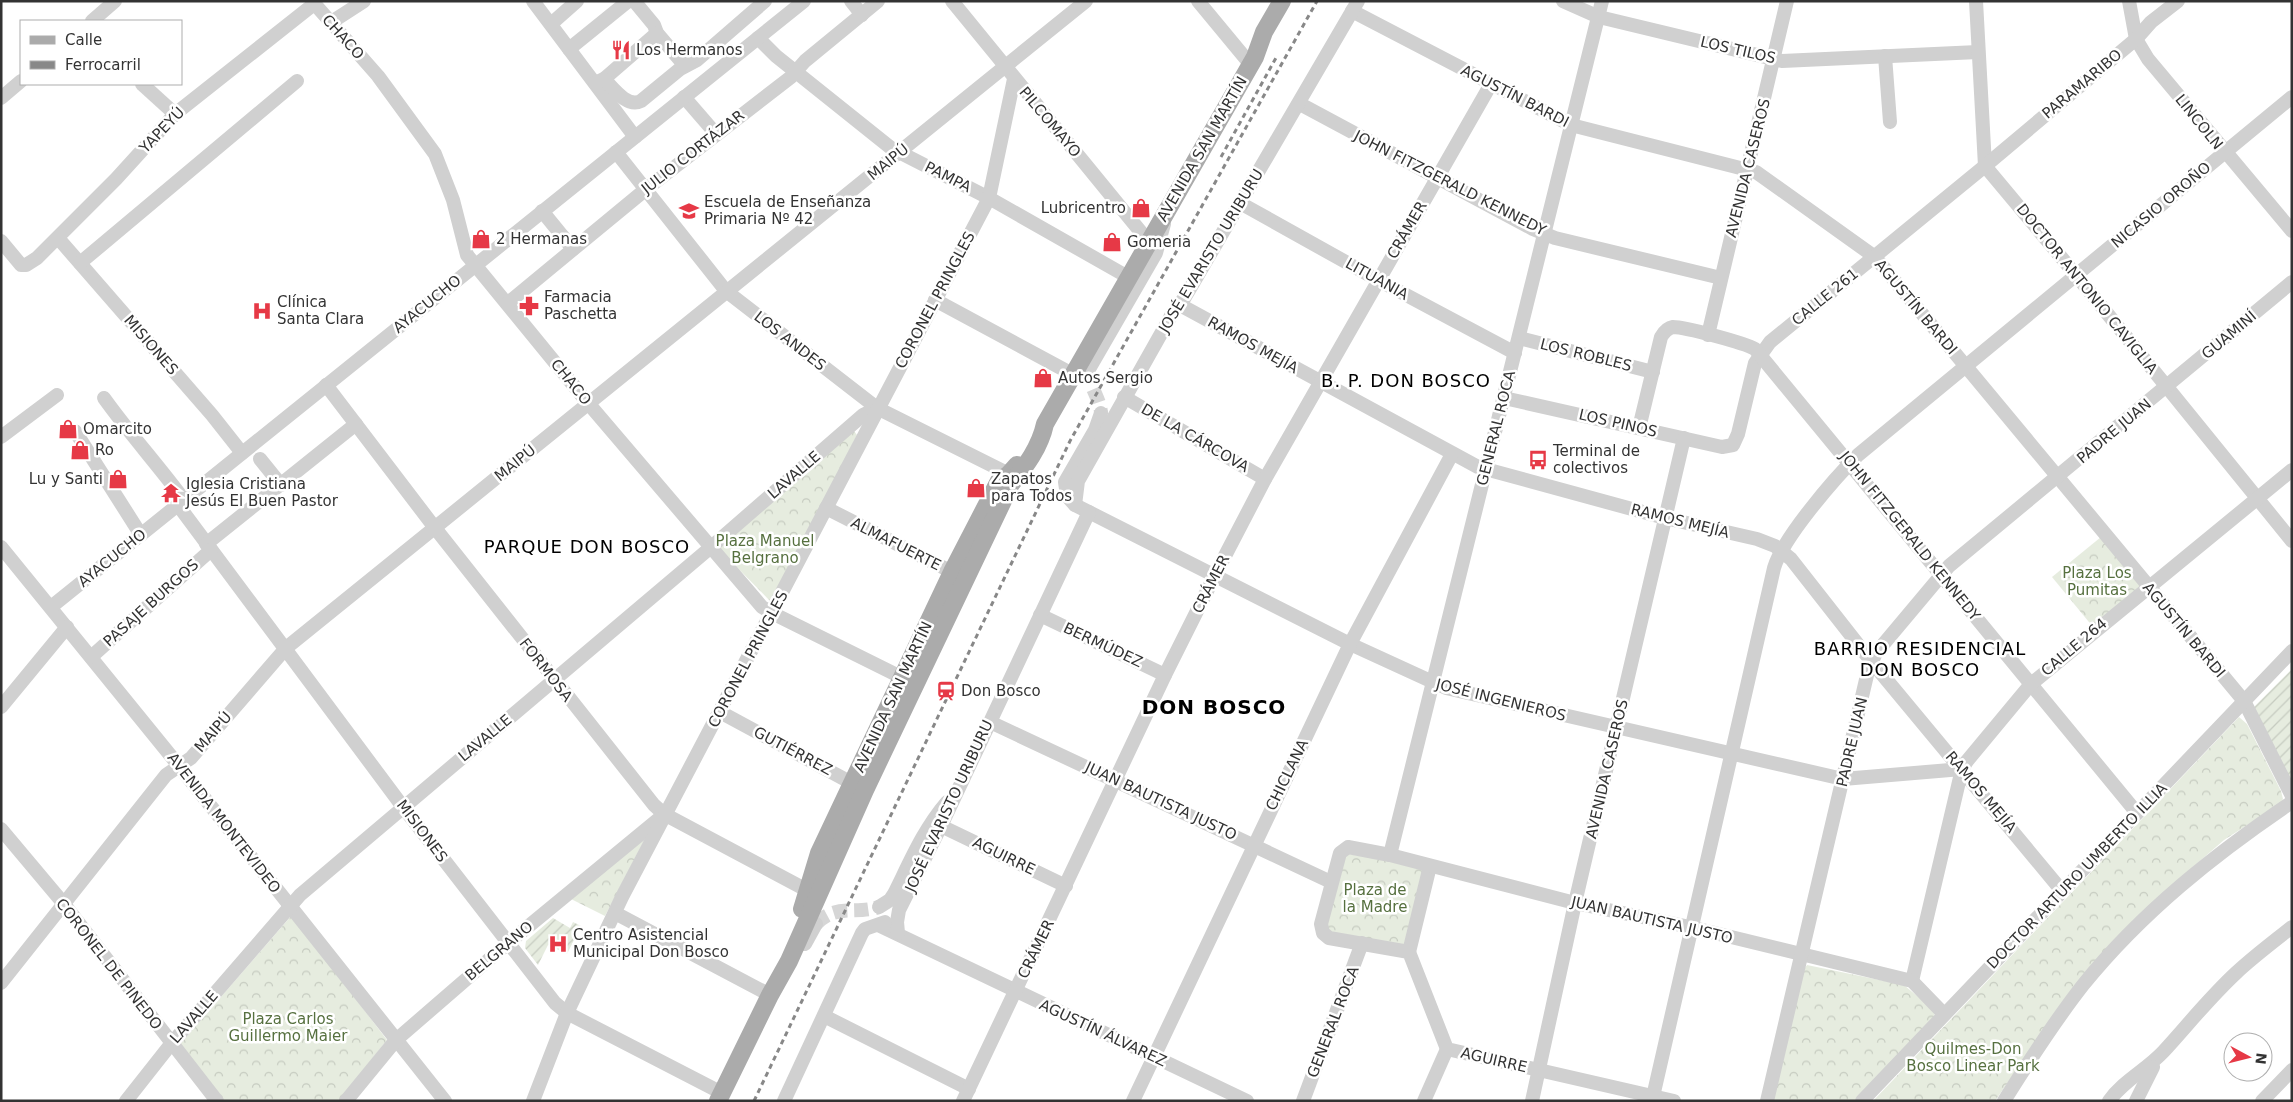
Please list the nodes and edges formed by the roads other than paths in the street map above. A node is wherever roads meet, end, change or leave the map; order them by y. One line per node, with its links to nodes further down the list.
1 (115, 1): 26 (street)
2 (364, 1): 27 (street)
3 (533, 1): 28 (street)
4 (577, 1): 28 (street)
5 (631, 1): 29 (street); 32 (street)
6 (646, 1): 37 (street)
7 (765, 1): 37 (street)
8 (804, 1): 30 (street, AYACUCHO)
9 (851, 1): 24 (street)
10 (878, 1): 24 (street, JULIO CORTÁZAR)
11 (952, 1): 38 (street, PILCOMAYO)
12 (1086, 1): 38 (street, MAIPÚ)
13 (1198, 1): 36 (street)
14 (1282, 1): 36 (main road, AVENIDA SAN MARTÍN)
15 (1294, 1): 36 (main road, AVENIDA SAN MARTÍN)
16 (1563, 1): 25 (street, LOS TILOS)
17 (1602, 1): 25 (street, GENERAL ROCA)
18 (1787, 1): 35 (street, AVENIDA CASEROS)
19 (1976, 1): 33 (street)
20 (2129, 1): 31 (street, LINCOLN)
21 (2178, 1): 31 (street, PARAMARIBO)
22 (313, 3): 27 (street, CHACO); 50 (street, YAPEYÚ)
23 (1355, 6): 44 (street, AGUSTÍN BARDI); 49 (street, JOSÉ EVARISTO URIBURU)
24 (862, 15): 39 (street, JULIO CORTÁZAR)
25 (1598, 17): 35 (street, LOS TILOS); 52 (street, GENERAL ROCA)
26 (93, 20)
27 (330, 23): 74 (street, CHACO)
28 (551, 24): 32 (street)
29 (657, 33): 37 (street); 42 (street)
30 (758, 38): 39 (street, PAMPA); 46 (street, AYACUCHO)
31 (2136, 39): 57 (street, LINCOLN); 58 (street, PARAMARIBO)
32 (569, 49): 42 (street)
33 (1978, 52): 34 (street, LOS TILOS); 58 (street)
34 (1885, 56): 35 (street, LOS TILOS); 51 (street)
35 (1774, 60): 59 (street, AVENIDA CASEROS)
36 (1253, 61): 65 (main road, AVENIDA SAN MARTÍN)
37 (689, 64): 42 (street)
38 (1005, 67): 40 (street, PILCOMAYO); 56 (street, MAIPÚ)
39 (797, 70): 53 (street, JULIO CORTÁZAR); 56 (street, PAMPA)
40 (1014, 79): 62 (street, CORONEL PRINGLES); 70 (street, PILCOMAYO)
41 (298, 81): 73 (street)
42 (600, 81): 54 (street)
43 (20, 82): 48 (street)
44 (1491, 84): 52 (street, AGUSTÍN BARDI); 60 (street, CRÁMER)
45 (143, 85): 50 (street)
46 (684, 97): 53 (street); 54 (street, AYACUCHO)
47 (2292, 97): 57 (street, NICASIO OROÑO)
48 (1, 98)
49 (1300, 104): 60 (street, JOHN FITZGERALD KENNEDY); 63 (street, JOSÉ EVARISTO URIBURU)
50 (175, 114): 68 (street, YAPEYÚ)
51 (1890, 122)
52 (1571, 125): 59 (street, AGUSTÍN BARDI); 67 (street, GENERAL ROCA)
53 (716, 134): 61 (street, JULIO CORTÁZAR)
54 (634, 137): 55 (street, AYACUCHO)
55 (616, 152): 61 (street, LOS ANDES); 64 (street, AYACUCHO)
56 (900, 152): 62 (street, PAMPA); 80 (street, MAIPÚ)
57 (2224, 153): 66 (street, LINCOLN); 75 (street, NICASIO OROÑO)
58 (1985, 166): 72 (street, CALLE 261); 75 (street, DOCTOR ANTONIO CAVIGLIA)
59 (1748, 169): 72 (street, AGUSTÍN BARDI); 77 (street, AVENIDA CASEROS)
60 (1437, 179): 67 (street, JOHN FITZGERALD KENNEDY); 78 (street, CRÁMER)
61 (645, 190): 71 (street, JULIO CORTÁZAR); 80 (street, LOS ANDES)
62 (988, 198): 76 (street, PAMPA); 81 (street, CORONEL PRINGLES)
63 (1240, 203): 78 (street, LITUANIA); 83 (street, JOSÉ EVARISTO URIBURU)
64 (542, 211): 71 (street); 74 (street, AYACUCHO)
65 (1166, 214): 70 (main road, AVENIDA SAN MARTÍN); 89 (street)
66 (2292, 231)
67 (1544, 234): 77 (street, JOHN FITZGERALD KENNEDY); 85 (street, GENERAL ROCA)
68 (58, 238): 69 (street, YAPEYÚ); 73 (street, MISIONES)
69 (1, 241)
70 (1149, 242): 76 (main road, AVENIDA SAN MARTÍN)
71 (573, 248): 82 (street, JULIO CORTÁZAR)
72 (1874, 257): 87 (street, CALLE 261); 88 (street, AGUSTÍN BARDI)
73 (80, 263): 107 (street, MISIONES)
74 (476, 265): 82 (street, CHACO); 92 (street, AYACUCHO)
75 (2076, 275): 88 (street, NICASIO OROÑO); 93 (street, DOCTOR ANTONIO CAVIGLIA)
76 (1128, 277): 89 (main road, AVENIDA SAN MARTÍN)
77 (1721, 278): 84 (street, AVENIDA CASEROS)
78 (1378, 280): 86 (street, LITUANIA); 91 (street, CRÁMER)
79 (2292, 282): 93 (street, GUAMINÍ)
80 (726, 291): 98 (street, MAIPÚ); 99 (street, LOS ANDES)
81 (935, 300): 89 (street); 99 (street, CORONEL PRINGLES)
82 (508, 303): 98 (street, CHACO)
83 (1180, 305): 91 (street, RAMOS MEJÍA); 95 (street, JOSÉ EVARISTO URIBURU)
84 (1708, 335): 87 (street, JOHN FITZGERALD KENNEDY); 90 (street, JOHN FITZGERALD KENNEDY)
85 (1519, 338): 86 (street, GENERAL ROCA); 90 (street, LOS ROBLES)
86 (1515, 353): 97 (street, GENERAL ROCA)
87 (1760, 354): 106 (street, LOS PINOS); 110 (street, JOHN FITZGERALD KENNEDY)
88 (1966, 366): 110 (street, NICASIO OROÑO); 113 (street, AGUSTÍN BARDI)
89 (1081, 372): 102 (main road, AVENIDA SAN MARTÍN)
90 (1653, 372): 103 (street)
91 (1321, 382): 108 (street, RAMOS MEJÍA); 114 (street, CRÁMER)
92 (326, 385): 101 (street, FORMOSA); 107 (street, AYACUCHO)
93 (2167, 387): 113 (street, PADRE JUAN); 117 (street, DOCTOR ANTONIO CAVIGLIA)
94 (57, 395): 105 (street)
95 (1124, 397): 114 (street, DE LA CÁRCOVA); 119 (street, JOSÉ EVARISTO URIBURU)
96 (104, 398): 118 (street, MISIONES)
97 (1504, 398): 103 (street, LOS PINOS); 111 (street, GENERAL ROCA)
98 (588, 403): 123 (street, MAIPÚ); 129 (street, CHACO)
99 (877, 408): 115 (street, LOS ANDES); 120 (street, CORONEL PRINGLES); 129 (street, LAVALLE)
100 (1101, 413): 119 (street)
101 (356, 424): 116 (street, PASAJE BURGOS); 123 (street, FORMOSA)
102 (1046, 424): 115 (main road, AVENIDA SAN MARTÍN); 126 (main road, AVENIDA SAN MARTÍN)
103 (1639, 428): 106 (street, LOS PINOS)
104 (75, 431): 124 (street)
105 (1, 437)
106 (1684, 438): 122 (street, AVENIDA CASEROS)
107 (242, 453): 118 (street, AYACUCHO)
108 (1452, 454): 111 (street, RAMOS MEJÍA); 139 (street, CHICLANA)
109 (260, 459): 116 (street)
110 (1850, 463): 130 (street, NICASIO OROÑO); 131 (street, JOHN FITZGERALD KENNEDY)
111 (1486, 470): 122 (street, RAMOS MEJÍA); 147 (street, GENERAL ROCA)
112 (2292, 470): 117 (street, CALLE 264)
113 (2057, 478): 131 (street, PADRE JUAN); 134 (street, AGUSTÍN BARDI)
114 (1265, 479): 132 (street, CRÁMER)
115 (1002, 480): 126 (main road); 133 (main road, AVENIDA SAN MARTÍN)
116 (281, 485): 128 (street, PASAJE BURGOS)
117 (2256, 500): 125 (street, DOCTOR ANTONIO CAVIGLIA); 134 (street, CALLE 264)
118 (181, 503): 124 (street, AYACUCHO); 128 (street, MISIONES)
119 (1075, 505): 121 (street, JOSÉ INGENIEROS)
120 (826, 508): 133 (street, ALMAFUERTE); 136 (street, CORONEL PRINGLES)
121 (1089, 512): 132 (street, JOSÉ INGENIEROS); 137 (street, JOSÉ EVARISTO URIBURU)
122 (1665, 518): 130 (street, RAMOS MEJÍA); 153 (street, AVENIDA CASEROS)
123 (435, 528): 140 (street, MAIPÚ); 145 (street, FORMOSA)
124 (141, 535): 135 (street, AYACUCHO)
125 (2292, 541)
126 (982, 546): 133 (main road, AVENIDA SAN MARTÍN)
127 (1, 547): 135 (street, AVENIDA MONTEVIDEO)
128 (209, 547): 140 (street, MISIONES); 142 (street, PASAJE BURGOS)
129 (710, 548): 136 (street, CHACO); 145 (street, LAVALLE)
130 (1781, 550): 143 (street, RAMOS MEJÍA); 154 (street, NICASIO OROÑO)
131 (1941, 574): 143 (street, PADRE JUAN); 148 (street, JOHN FITZGERALD KENNEDY)
132 (1215, 575): 139 (street, JOSÉ INGENIEROS); 144 (street, CRÁMER)
133 (959, 576): 146 (main road, AVENIDA SAN MARTÍN)
134 (2149, 588): 148 (street, CALLE 264); 149 (street, AGUSTÍN BARDI)
135 (51, 607): 138 (street, AVENIDA MONTEVIDEO)
136 (772, 613): 146 (street, CHACO); 151 (street, CORONEL PRINGLES)
137 (1040, 615): 144 (street, BERMÚDEZ); 152 (street, JOSÉ EVARISTO URIBURU)
138 (67, 628): 142 (street, AVENIDA MONTEVIDEO); 150 (street)
139 (1350, 644): 147 (street, JOSÉ INGENIEROS); 168 (street, CHICLANA)
140 (286, 648): 155 (street, MAIPÚ); 163 (street, MISIONES)
141 (2292, 651): 149 (street, DOCTOR ARTURO UMBERTO ILLIA)
142 (90, 657): 155 (street, AVENIDA MONTEVIDEO)
143 (1871, 660): 156 (street, RAMOS MEJÍA); 158 (street, PADRE JUAN)
144 (1165, 674): 157 (street, CRÁMER)
145 (554, 680): 163 (street, LAVALLE); 165 (street, FORMOSA)
146 (910, 681): 159 (main road, AVENIDA SAN MARTÍN)
147 (1432, 683): 153 (street, JOSÉ INGENIEROS); 169 (street, GENERAL ROCA)
148 (2031, 684): 156 (street, CALLE 264); 164 (street, JOHN FITZGERALD KENNEDY)
149 (2244, 701): 161 (street, AGUSTÍN BARDI); 164 (street, DOCTOR ARTURO UMBERTO ILLIA)
150 (1, 708)
151 (720, 712): 159 (street, GUTIÉRREZ); 165 (street, CORONEL PRINGLES)
152 (990, 722): 157 (street, JUAN BAUTISTA JUSTO); 160 (street, JOSÉ EVARISTO URIBURU)
153 (1617, 729): 154 (street, JOSÉ INGENIEROS); 175 (street, AVENIDA CASEROS)
154 (1730, 754): 158 (street, JOSÉ INGENIEROS); 183 (street, NICASIO OROÑO)
155 (179, 766): 176 (street, MAIPÚ); 177 (street, AVENIDA MONTEVIDEO)
156 (1962, 770): 158 (street, JOSÉ INGENIEROS); 173 (street, RAMOS MEJÍA); 190 (street, CALLE 264)
157 (1116, 780): 168 (street, JUAN BAUTISTA JUSTO); 172 (street, CRÁMER)
158 (1843, 780): 189 (street, PADRE JUAN)
159 (859, 787): 174 (main road, AVENIDA SAN MARTÍN)
160 (957, 790): 166 (street, JOSÉ EVARISTO URIBURU); 178 (street)
161 (2292, 796)
162 (2292, 802): 224 (street)
163 (403, 807): 177 (street, LAVALLE); 186 (street, MISIONES)
164 (2137, 813): 173 (street, DOCTOR ARTURO UMBERTO ILLIA)
165 (664, 814): 174 (street, FORMOSA); 180 (street, CORONEL PRINGLES); 186 (street, BELGRANO)
166 (941, 826): 172 (street, AGUIRRE); 179 (street, JOSÉ EVARISTO URIBURU)
167 (1, 829): 176 (street, CORONEL DE PINEDO)
168 (1254, 844): 171 (street, JUAN BAUTISTA JUSTO); 201 (street, CHICLANA)
169 (1390, 856): 170 (street, JUAN BAUTISTA JUSTO); 171 (street, JUAN BAUTISTA JUSTO)
170 (1430, 866): 175 (street, JUAN BAUTISTA JUSTO); 188 (street)
171 (1331, 882): 187 (street)
172 (1066, 886): 193 (street, CRÁMER)
173 (2062, 892): 195 (street, DOCTOR ARTURO UMBERTO ILLIA)
174 (812, 894): 192 (main road, AVENIDA SAN MARTÍN)
175 (1575, 903): 183 (street, JUAN BAUTISTA JUSTO); 202 (street, AVENIDA CASEROS)
176 (64, 904): 191 (street, MAIPÚ); 198 (street, CORONEL DE PINEDO)
177 (290, 906): 197 (street, AVENIDA MONTEVIDEO); 198 (street, LAVALLE)
178 (879, 907)
179 (899, 910): 182 (street, JOSÉ EVARISTO URIBURU); 185 (street, JOSÉ EVARISTO URIBURU)
180 (615, 913): 192 (street); 194 (street, CORONEL PRINGLES)
181 (816, 924): 204 (street)
182 (878, 925): 185 (street, AGUSTÍN ÁLVAREZ); 196 (street, JOSÉ EVARISTO URIBURU)
183 (1690, 927): 189 (street, JUAN BAUTISTA JUSTO); 208 (street, NICASIO OROÑO)
184 (2292, 927): 200 (street)
185 (898, 934): 193 (street, AGUSTÍN ÁLVAREZ)
186 (508, 943): 194 (street, MISIONES); 197 (street, BELGRANO)
187 (1362, 943): 188 (street); 218 (street, GENERAL ROCA)
188 (1409, 952): 199 (street, AGUIRRE)
189 (1801, 955): 190 (street, JUAN BAUTISTA JUSTO); 222 (street, PADRE JUAN)
190 (1912, 981): 195 (street)
191 (1, 983)
192 (772, 991): 204 (main road, AVENIDA SAN MARTÍN)
193 (1016, 991): 201 (street, AGUSTÍN ÁLVAREZ); 206 (street, CRÁMER)
194 (567, 1013): 207 (street, MISIONES); 214 (street, CORONEL PRINGLES)
195 (1944, 1014): 223 (street, DOCTOR ARTURO UMBERTO ILLIA)
196 (824, 1016): 206 (street); 215 (street, JOSÉ EVARISTO URIBURU)
197 (396, 1040): 212 (street, BELGRANO); 213 (street, AVENIDA MONTEVIDEO)
198 (171, 1044): 210 (street, LAVALLE); 211 (street, CORONEL DE PINEDO)
199 (1447, 1048): 202 (street, AGUIRRE); 219 (street)
200 (2163, 1052): 205 (street); 209 (street)
201 (1154, 1057): 216 (street, CHICLANA); 217 (street, AGUSTÍN ÁLVAREZ)
202 (1538, 1070): 208 (street, AGUIRRE); 220 (street, AVENIDA CASEROS)
203 (2292, 1070): 226 (street)
204 (731, 1075): 207 (main road, AVENIDA SAN MARTÍN)
205 (2120, 1087): 209 (street); 225 (street)
206 (966, 1095)
207 (720, 1097)
208 (1652, 1098): 221 (street, AGUIRRE)
209 (2137, 1100)
210 (126, 1101)
211 (217, 1101)
212 (346, 1101)
213 (445, 1101)
214 (533, 1101)
215 (784, 1101)
216 (1133, 1101)
217 (1247, 1101)
218 (1303, 1101)
219 (1424, 1101)
220 (1532, 1101)
221 (1674, 1101)
222 (1767, 1101)
223 (1862, 1101)
224 (2004, 1101)
225 (2109, 1101)
226 (2262, 1101)

